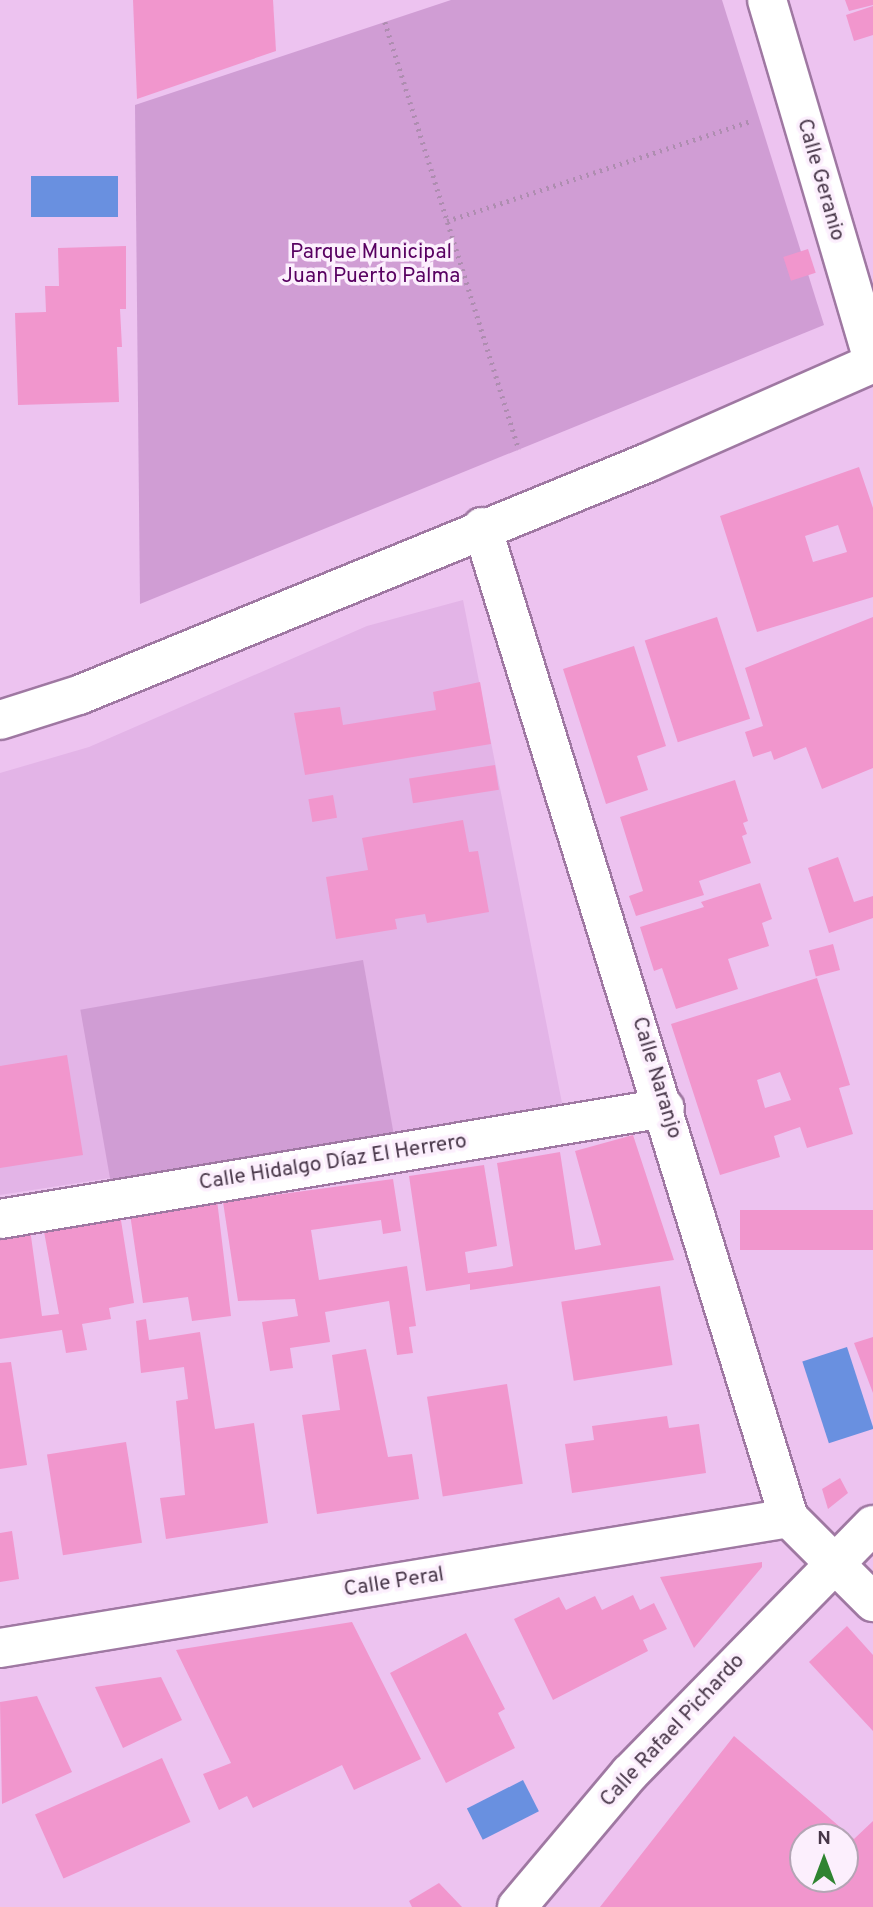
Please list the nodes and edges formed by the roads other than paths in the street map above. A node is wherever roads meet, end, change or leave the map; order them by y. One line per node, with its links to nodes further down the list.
1 (767, 0): 2 (street, Calle Geranio)
2 (873, 362): 3 (street)
3 (482, 527): 4 (street); 5 (street, Calle Naranjo)
4 (0, 720)
5 (665, 1108): 6 (street, Calle Hidalgo Díaz El Herrero); 7 (street, Calle Naranjo)
6 (0, 1219)
7 (789, 1518): 9 (street); 11 (street, Calle Peral)
8 (873, 1525): 9 (street, Calle Rafael Pichardo)
9 (835, 1559): 10 (street); 12 (street, Calle Rafael Pichardo)
10 (873, 1602)
11 (0, 1648)
12 (517, 1907)

